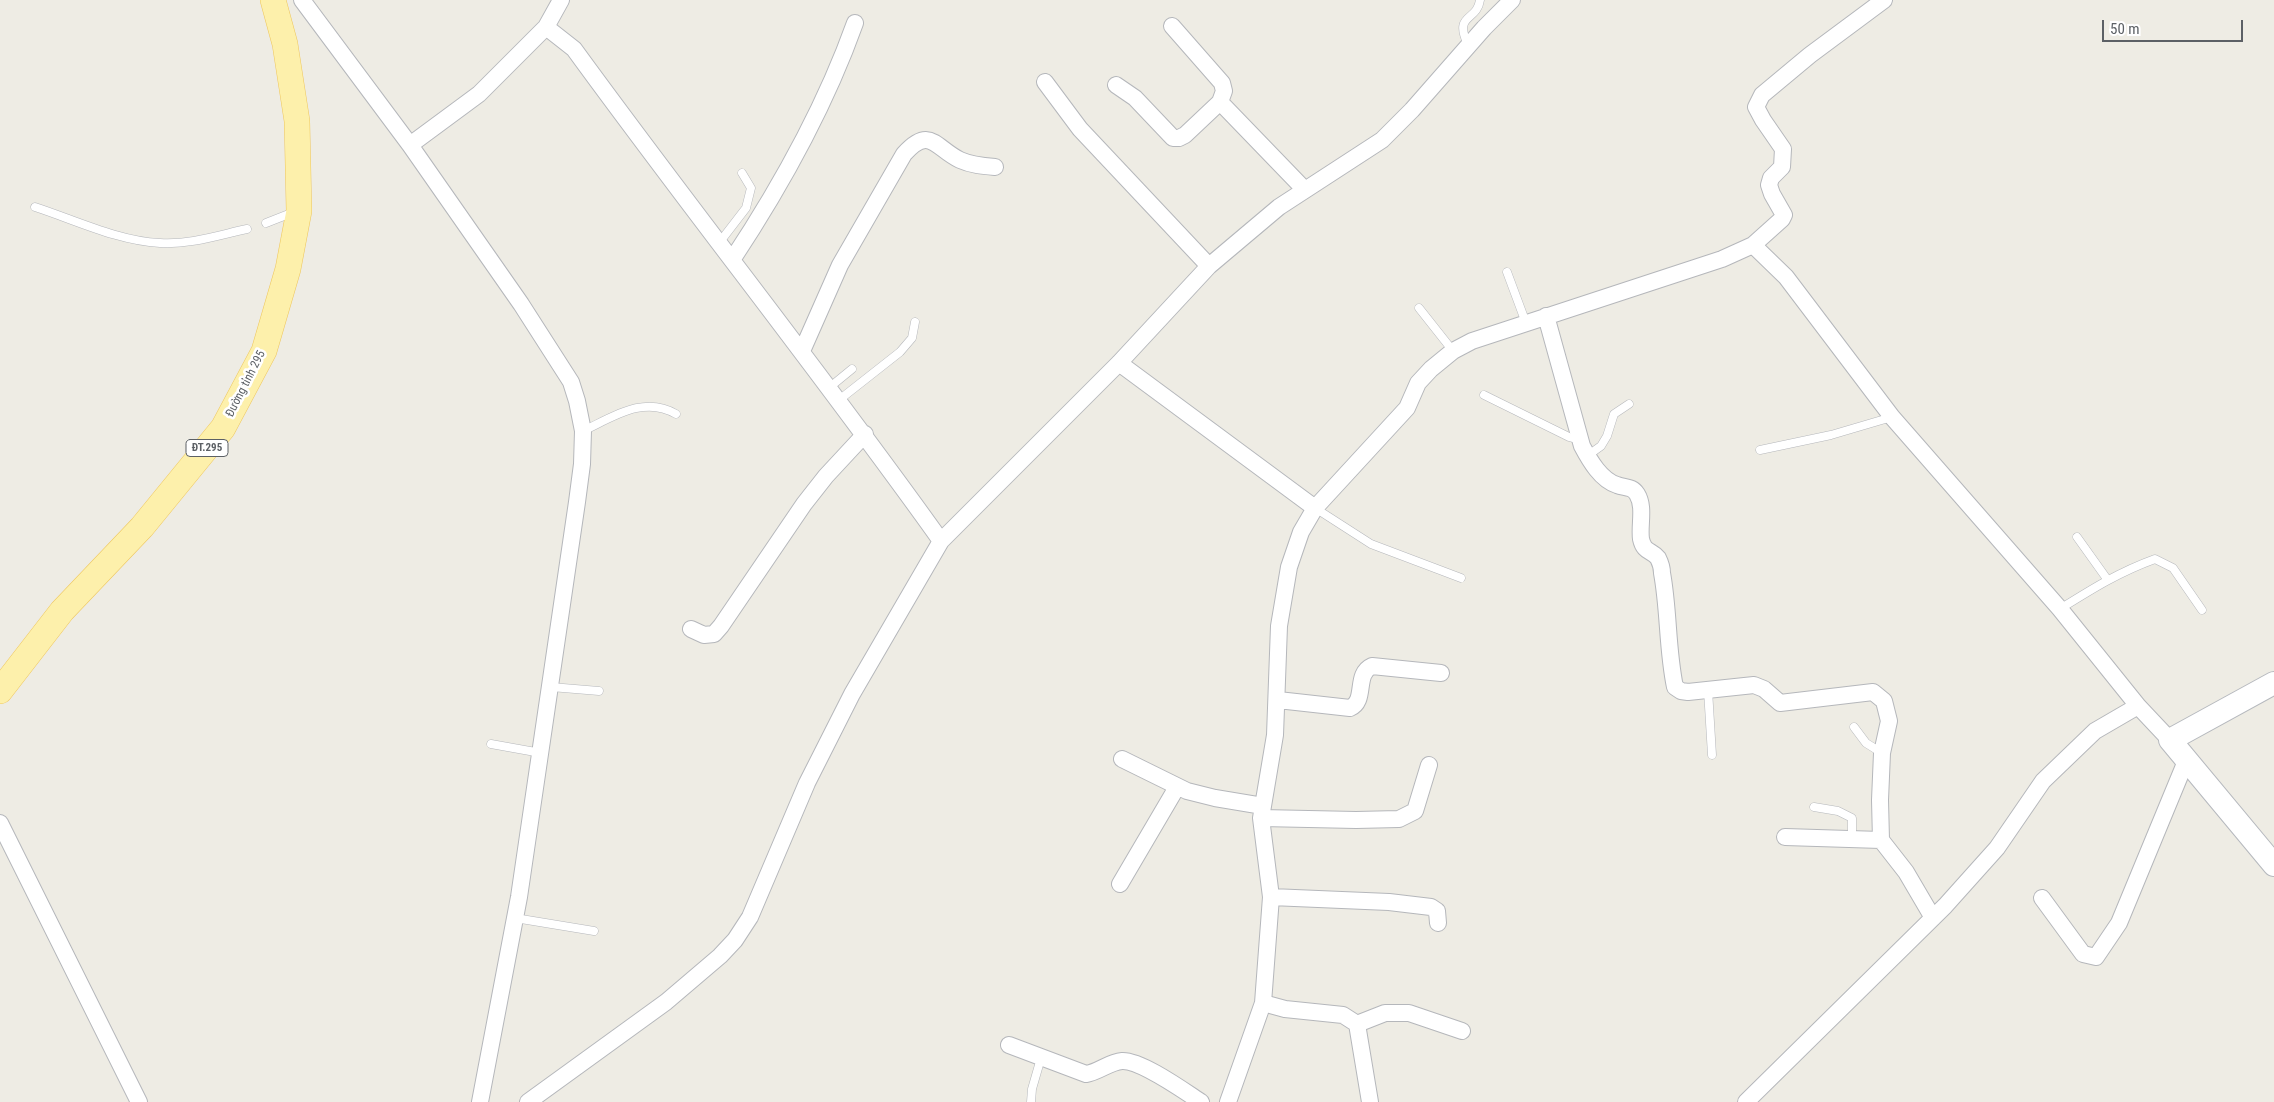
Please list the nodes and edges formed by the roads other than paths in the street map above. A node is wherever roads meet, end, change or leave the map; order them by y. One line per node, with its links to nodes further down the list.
1 (274, 0): 19 (main road, Đường tỉnh 295 / ĐT.295)
2 (302, 0): 14 (street)
3 (561, 0): 9 (street)
4 (1480, 0): 10 (lane)
5 (1512, 0): 10 (street)
6 (1884, 0): 23 (street)
7 (855, 23): 24 (street)
8 (1172, 26): 13 (street)
9 (546, 27): 14 (street); 22 (street)
10 (1468, 45): 17 (street)
11 (1045, 82): 25 (street)
12 (1116, 85): 13 (street)
13 (1220, 102): 17 (street)
14 (410, 145): 40 (street)
15 (995, 167): 31 (street)
16 (742, 173): 22 (lane)
17 (1305, 190): 25 (street)
18 (35, 206): 21 (lane)
19 (298, 211): 20 (lane); 57 (main road, Đường tỉnh 295 / ĐT.295)
20 (266, 223)
21 (247, 229)
22 (719, 243): 24 (street)
23 (1753, 245): 28 (street); 39 (street)
24 (732, 260): 31 (street)
25 (1209, 266): 33 (street)
26 (1507, 272): 30 (lane)
27 (1419, 308): 32 (lane)
28 (1546, 316): 30 (street); 42 (street)
29 (915, 322): 35 (lane)
30 (1526, 323): 32 (street)
31 (802, 351): 35 (street)
32 (1453, 351): 45 (street)
33 (1119, 363): 45 (street); 47 (street)
34 (852, 369): 35 (lane)
35 (834, 394): 41 (street)
36 (1484, 395): 42 (lane)
37 (1629, 404): 44 (lane)
38 (676, 414): 40 (lane)
39 (1892, 417): 43 (lane); 50 (street)
40 (582, 430): 55 (street)
41 (865, 434): 47 (street); 52 (street)
42 (1580, 440): 44 (street)
43 (1760, 450)
44 (1587, 456): 56 (street)
45 (1315, 508): 48 (lane); 59 (street)
46 (2077, 537): 49 (lane)
47 (941, 540): 92 (street)
48 (1461, 578)
49 (2107, 579): 50 (lane); 51 (lane)
50 (2060, 609): 60 (street)
51 (2202, 610)
52 (691, 629)
53 (1441, 673): 59 (street)
54 (2274, 683): 62 (street)
55 (551, 686): 58 (lane); 64 (street)
56 (1708, 690): 65 (street); 66 (lane)
57 (0, 691)
58 (599, 691)
59 (1278, 700): 72 (street)
60 (2138, 706): 62 (street); 82 (street)
61 (1854, 727): 65 (lane)
62 (2170, 740): 68 (street)
63 (491, 744): 64 (lane)
64 (541, 753): 81 (street)
65 (1882, 753): 76 (street)
66 (1712, 755)
67 (1122, 759): 70 (street)
68 (2186, 760): 77 (street); 80 (street)
69 (1429, 765): 72 (street)
70 (1177, 787): 72 (street); 78 (street)
71 (1814, 807): 75 (lane)
72 (1262, 812): 79 (street)
73 (0, 823): 90 (street)
74 (1786, 837): 75 (street)
75 (1852, 840): 76 (street)
76 (1881, 840): 82 (street)
77 (2274, 865)
78 (1120, 884)
79 (1271, 897): 83 (street); 85 (street)
80 (2042, 898)
81 (515, 918): 84 (lane); 91 (street)
82 (1933, 918): 97 (street)
83 (1438, 923)
84 (594, 931)
85 (1263, 1003): 86 (street); 95 (street)
86 (1357, 1024): 87 (street); 96 (street)
87 (1462, 1031)
88 (1009, 1045): 89 (street)
89 (1041, 1058): 93 (lane); 94 (street)
90 (139, 1102)
91 (480, 1102)
92 (528, 1102)
93 (1031, 1102)
94 (1201, 1102)
95 (1228, 1102)
96 (1370, 1102)
97 (1746, 1102)

